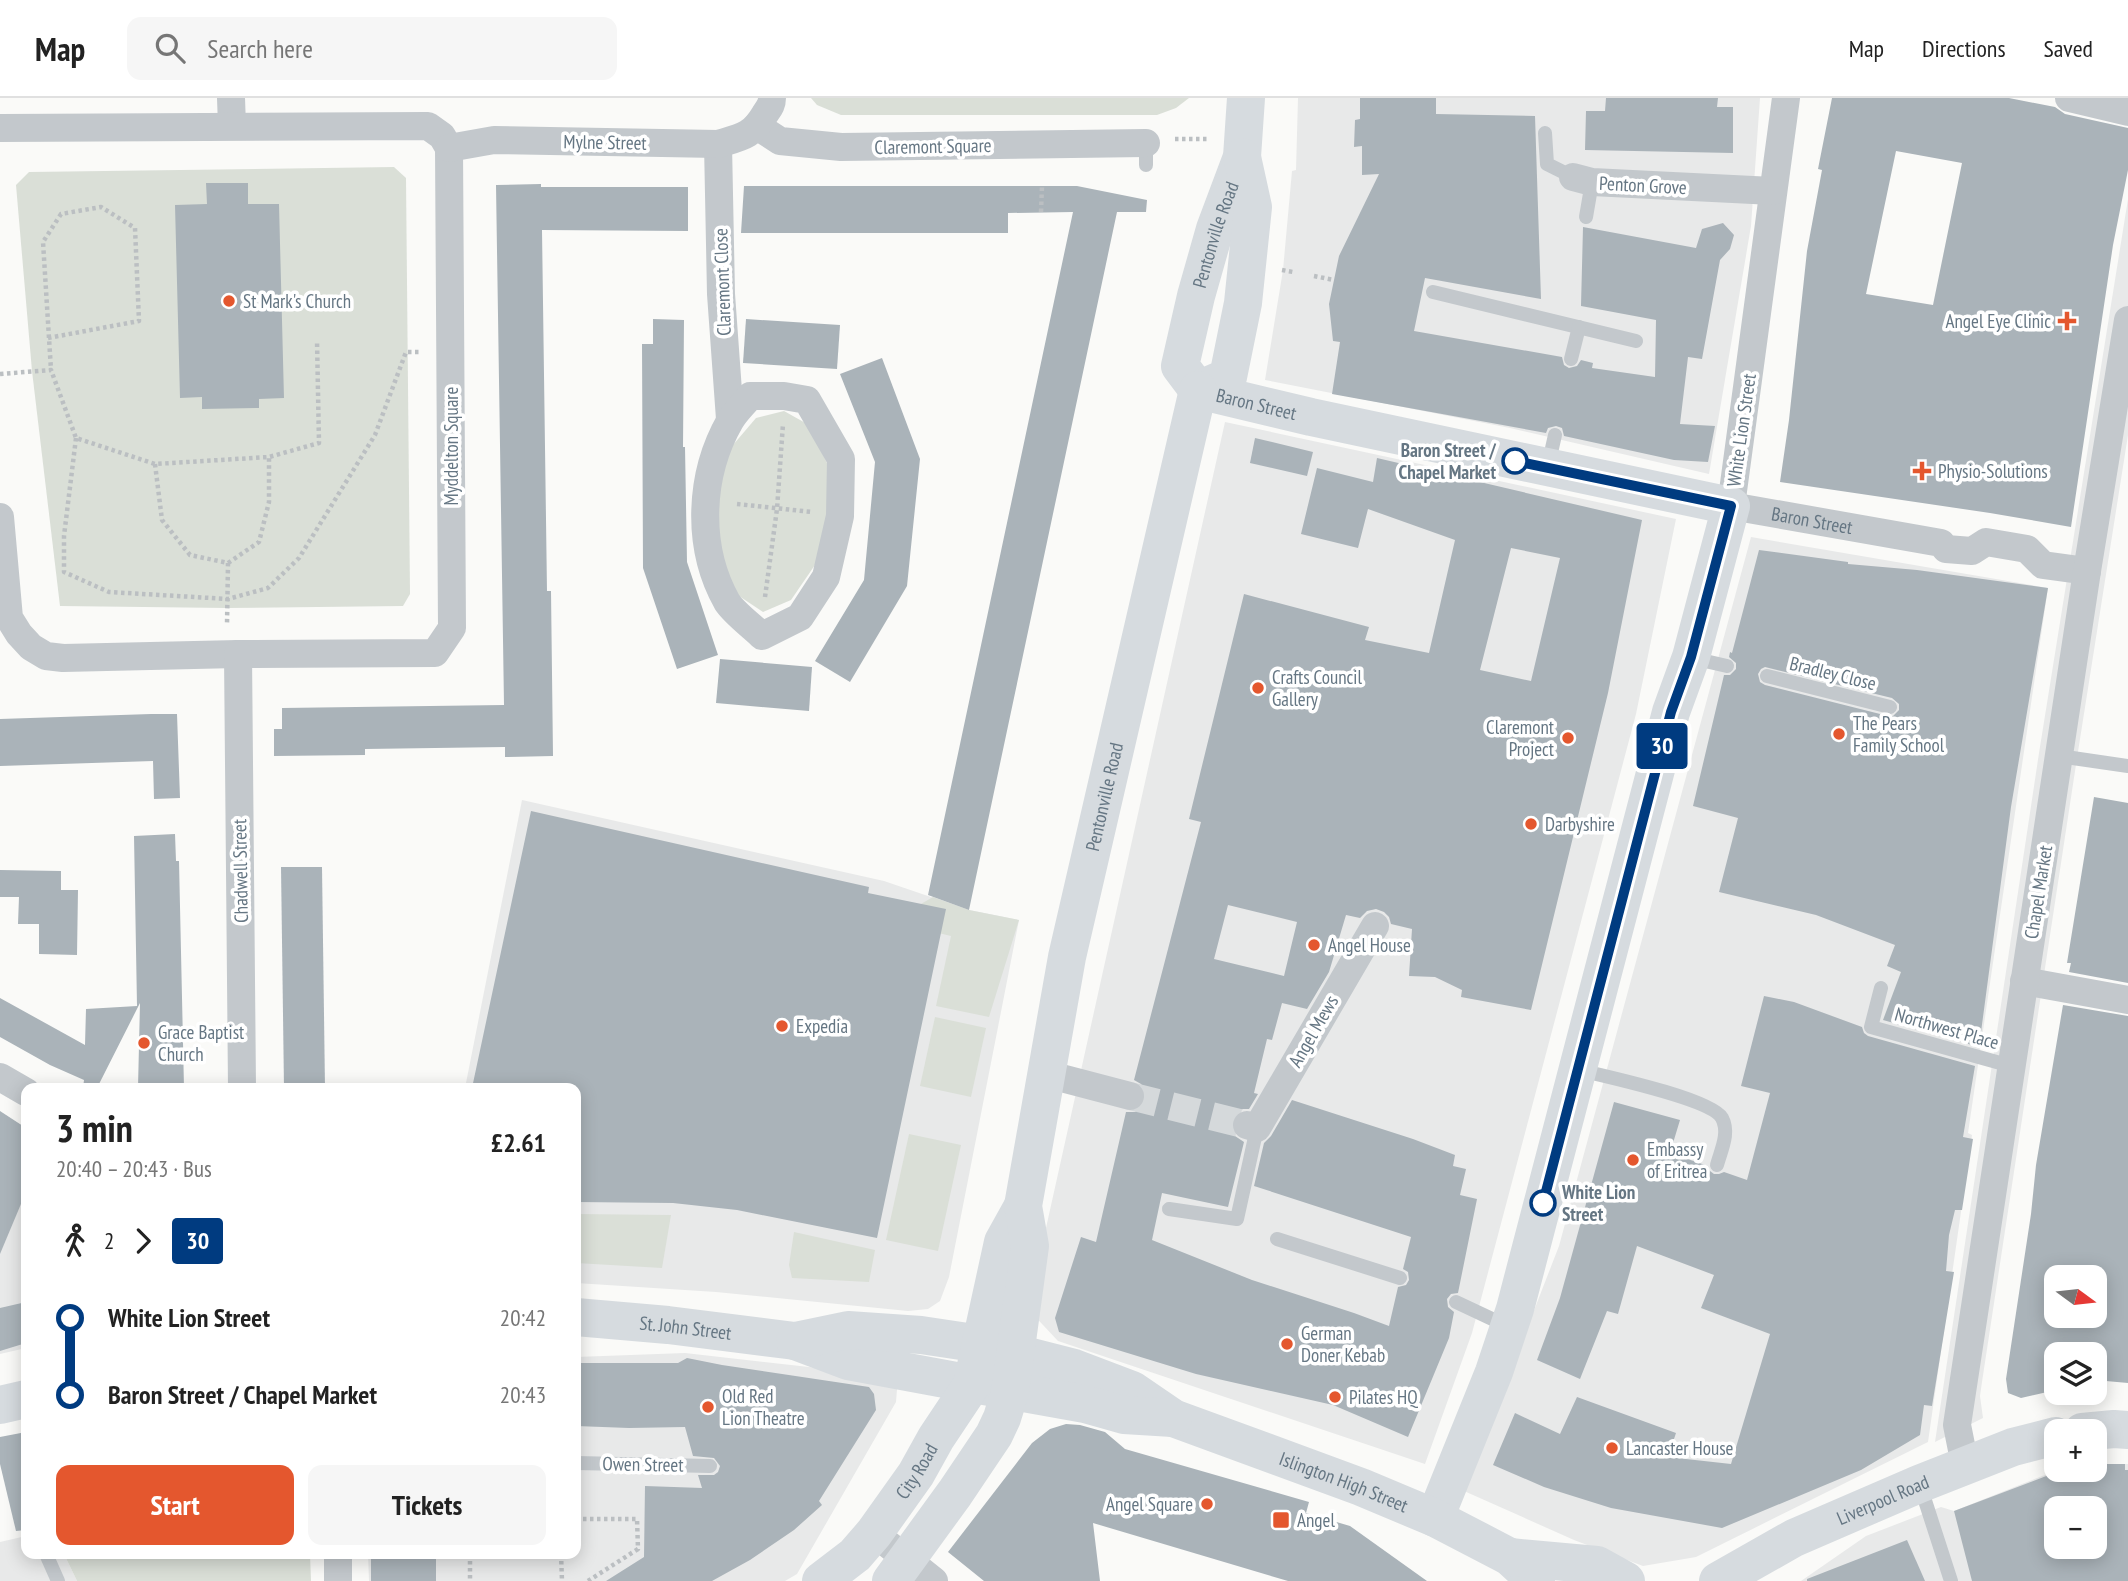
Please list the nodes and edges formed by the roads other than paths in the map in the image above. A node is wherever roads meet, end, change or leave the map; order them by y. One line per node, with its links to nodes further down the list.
1 (231, 98): 7 (street)
2 (772, 98): 8 (street)
3 (1246, 98): 22 (main road, Pentonville Road)
4 (1786, 98): 15 (street, White Lion Street)
5 (2069, 98): 6 (street)
6 (2128, 112)
7 (232, 126): 9 (street); 12 (street)
8 (758, 127): 11 (street, Mylne Street); 13 (street, Claremont Square)
9 (0, 128)
10 (1545, 133): 14 (lane, Penton Grove)
11 (718, 144): 12 (street, Mylne Street); 23 (street, Claremont Close)
12 (449, 148): 27 (street, Myddelton Square)
13 (1146, 154)
14 (1583, 180): 15 (street, Penton Grove); 16 (lane)
15 (1773, 191): 24 (street, White Lion Street)
16 (1586, 217)
17 (1433, 292): 19 (lane)
18 (2128, 320): 26 (street, Chapel Market)
19 (1579, 327): 20 (lane); 21 (lane)
20 (1636, 341)
21 (1572, 359)
22 (1198, 390): 24 (main road, Baron Street); 38 (main road, Pentonville Road)
23 (730, 419): 23 (street, Claremont Close)
24 (1731, 506): 26 (street, Baron Street); 37 (main road, White Lion Street)
25 (0, 517): 27 (street, Myddelton Square)
26 (2087, 571): 30 (street, Chapel Market)
27 (237, 654): 40 (street, Chadwell Street)
28 (1767, 676): 29 (lane, Bradley Close)
29 (1890, 707)
30 (2059, 756): 31 (lane); 33 (street, Chapel Market)
31 (2128, 766)
32 (1375, 926): 43 (street, Angel Mews)
33 (2024, 981): 35 (street); 36 (street, Chapel Market)
34 (1881, 988): 36 (lane, Northwest Place)
35 (2128, 1000)
36 (2011, 1066): 62 (street, Chapel Market)
37 (1577, 1070): 44 (lane); 50 (main road, White Lion Street)
38 (1045, 1074): 42 (street); 52 (main road, Pentonville Road)
39 (0, 1077): 41 (street)
40 (242, 1083)
41 (21, 1089)
42 (1130, 1096)
43 (1252, 1127): 45 (lane)
44 (1717, 1165)
45 (1170, 1209)
46 (1277, 1239): 47 (lane)
47 (1400, 1278)
48 (1456, 1302): 50 (lane)
49 (581, 1317): 51 (main road, St. John Street)
50 (1509, 1326): 65 (main road, White Lion Street)
51 (795, 1341): 52 (main road, St. John Street); 53 (main road, St. John Street)
52 (999, 1348): 53 (main road, City Road); 54 (main road); 57 (main road, Islington High Street)
53 (972, 1384): 54 (main road, St. John Street); 66 (main road, City Road)
54 (1010, 1392): 57 (main road, Islington High Street); 70 (main road)
55 (21, 1400): 56 (main road)
56 (0, 1405)
57 (1173, 1418): 65 (main road, Islington High Street)
58 (2107, 1430): 59 (main road)
59 (2128, 1430)
60 (2044, 1439): 62 (main road, Liverpool Road)
61 (581, 1463): 63 (lane, Owen Street)
62 (1965, 1465): 64 (main road, Liverpool Road)
63 (710, 1466)
64 (1919, 1484): 75 (main road, Liverpool Road); 76 (lane)
65 (1435, 1518): 69 (main road, Islington High Street)
66 (874, 1533): 70 (street); 73 (main road, City Road)
67 (48, 1559): 71 (lane)
68 (338, 1559): 72 (street)
69 (1523, 1569): 74 (main road)
70 (911, 1574)
71 (58, 1581)
72 (338, 1581)
73 (822, 1581)
74 (1626, 1581)
75 (1718, 1581)
76 (1951, 1581)

